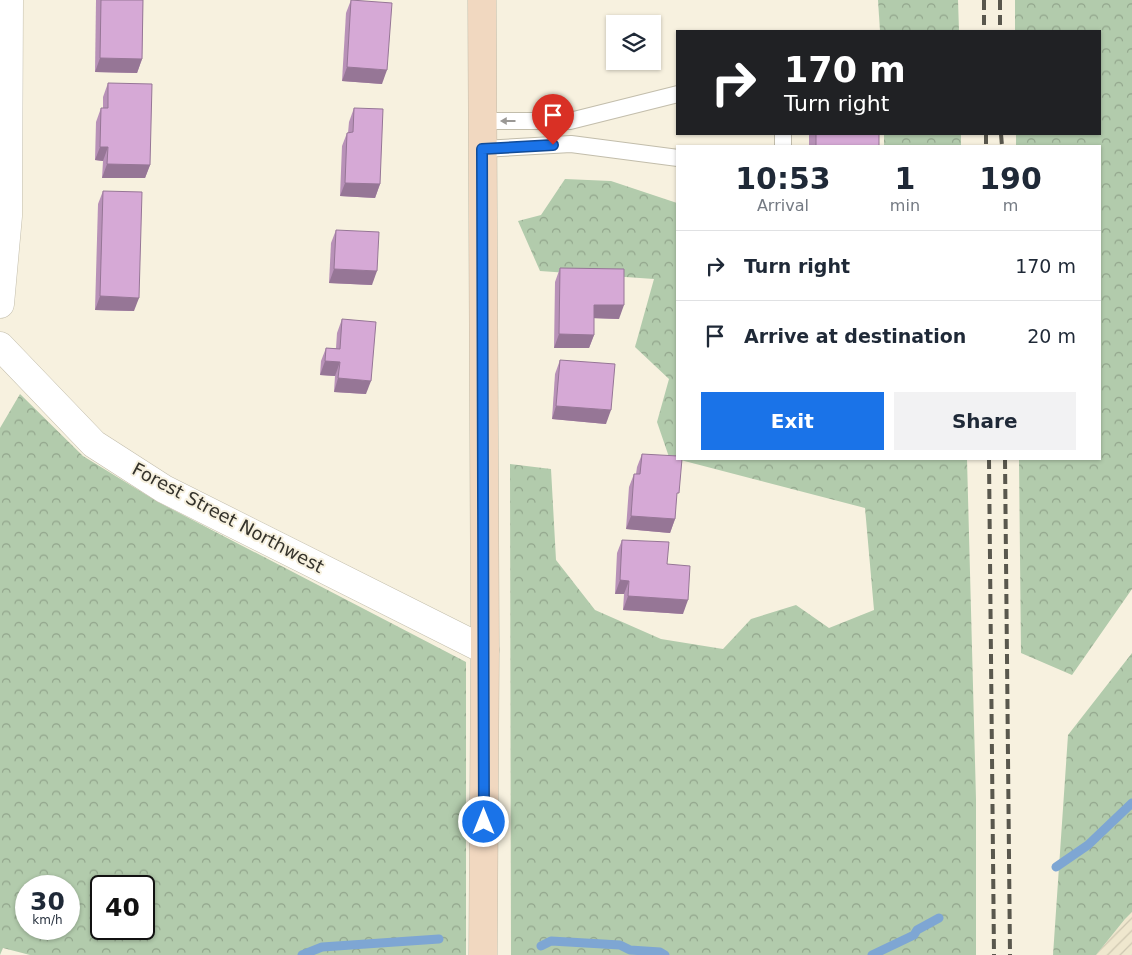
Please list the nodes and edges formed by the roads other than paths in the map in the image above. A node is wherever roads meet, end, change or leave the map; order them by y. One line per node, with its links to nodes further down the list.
1 (9, 0): 9 (street)
2 (482, 0): 4 (street)
3 (676, 94): 5 (lane)
4 (482, 121): 5 (lane, one-way to 4); 7 (street)
5 (570, 121): 6 (lane)
6 (571, 144): 7 (lane); 8 (lane)
7 (482, 149): 11 (street)
8 (676, 158)
9 (0, 304)
10 (0, 346): 11 (street, Forest Street Northwest)
11 (485, 650): 12 (street)
12 (483, 955)

